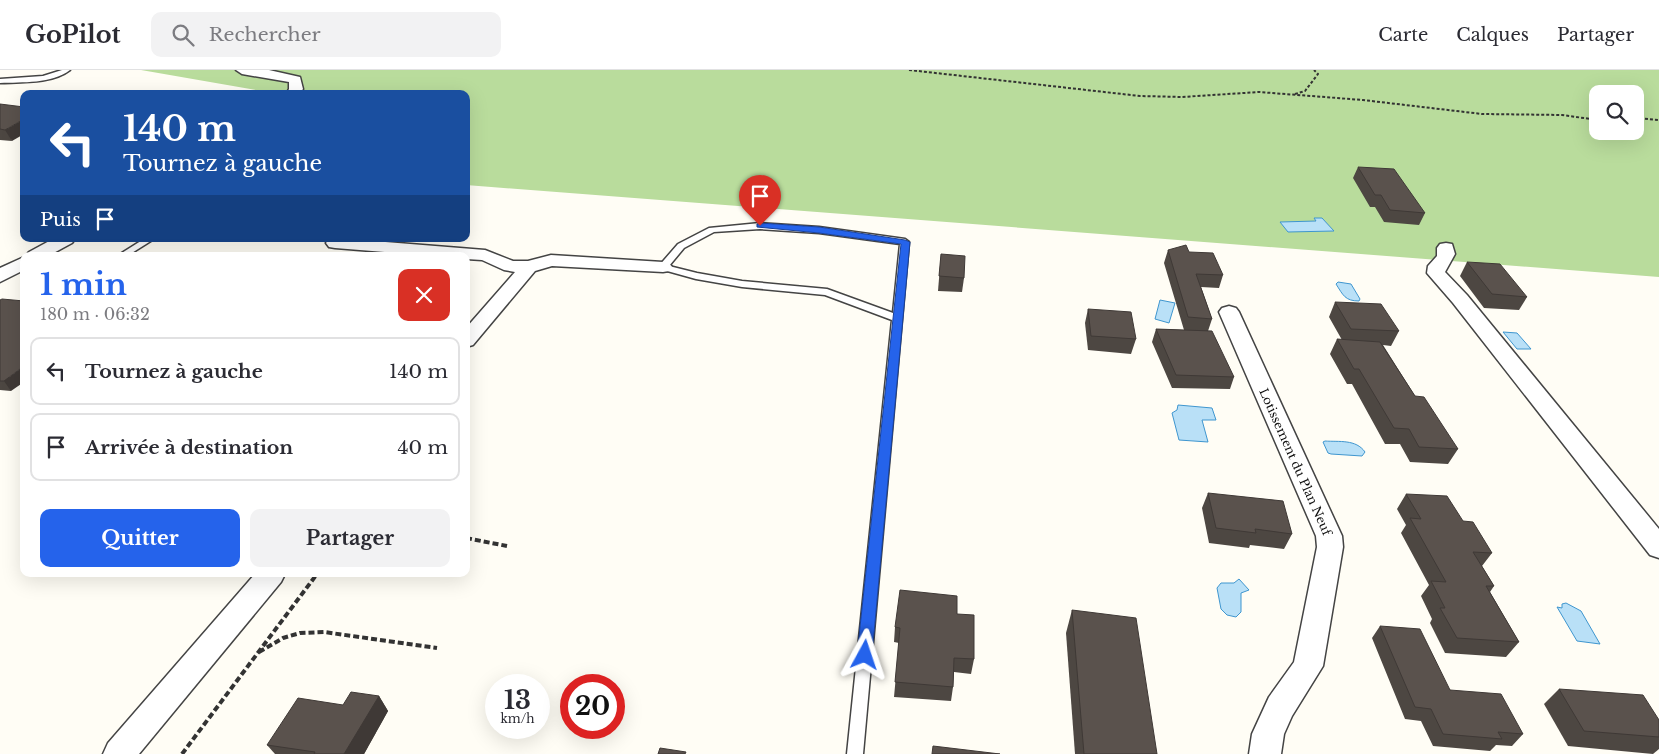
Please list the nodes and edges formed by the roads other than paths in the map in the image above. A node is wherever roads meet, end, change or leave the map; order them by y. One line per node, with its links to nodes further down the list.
1 (67, 70): 3 (lane)
2 (242, 70): 4 (street)
3 (0, 81)
4 (295, 90)
5 (61, 242): 9 (street)
6 (145, 242): 10 (lane)
7 (336, 242): 11 (street)
8 (1446, 248): 18 (street)
9 (42, 252)
10 (128, 252)
11 (448, 252)
12 (470, 254): 13 (street)
13 (529, 267): 14 (street); 17 (street)
14 (663, 267): 16 (lane); 16 (lane)
15 (1229, 312): 22 (street, Lotissement du Plan Neuf)
16 (897, 318): 21 (lane)
17 (470, 336)
18 (1659, 548)
19 (268, 577): 20 (street)
20 (119, 754)
21 (855, 754)
22 (1265, 754)

